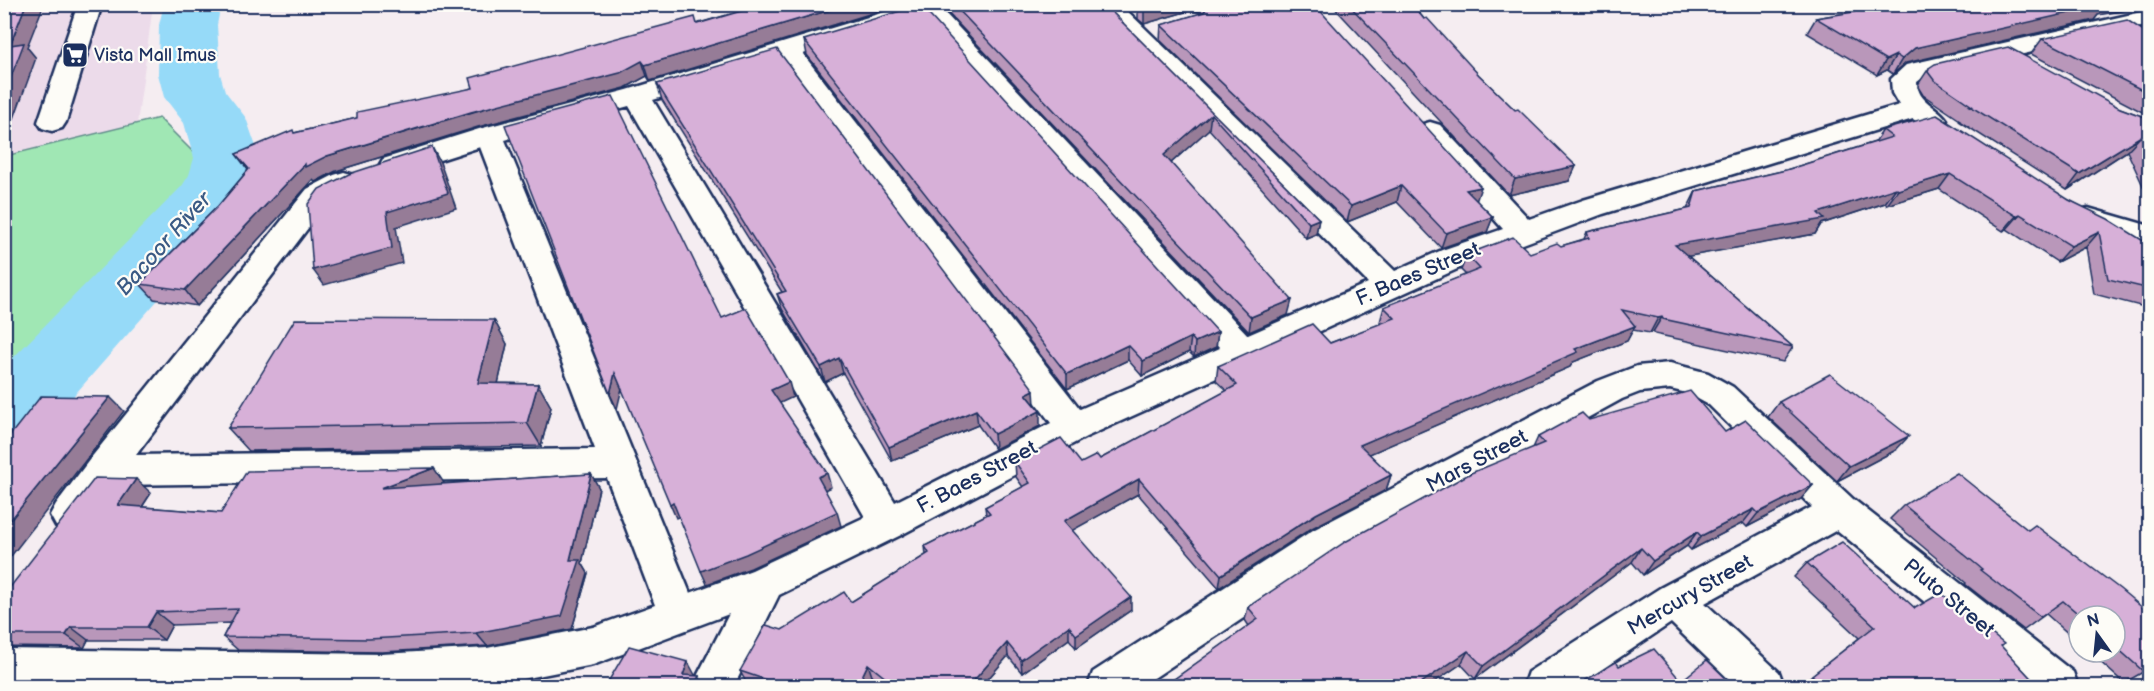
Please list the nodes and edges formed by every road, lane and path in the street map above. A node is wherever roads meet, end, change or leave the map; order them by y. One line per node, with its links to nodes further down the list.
1 (90, 4): 11 (street)
2 (1105, 4): 17 (street)
3 (933, 6): 6 (street); 18 (street)
4 (2150, 17): 5 (street)
5 (2001, 50): 7 (street); 10 (street)
6 (787, 51): 8 (street); 19 (street)
7 (2030, 66)
8 (637, 96): 12 (street); 23 (street)
9 (1409, 109): 15 (street)
10 (1916, 109): 13 (street); 15 (street, F. Baes Street)
11 (52, 122)
12 (489, 135): 20 (street); 21 (street)
13 (1956, 135)
14 (2067, 207): 16 (street)
15 (1522, 231): 17 (street, F. Baes Street)
16 (2150, 237)
17 (1390, 285): 18 (street, F. Baes Street)
18 (1243, 351): 19 (street, F. Baes Street)
19 (1074, 427): 23 (street, F. Baes Street)
20 (619, 463): 21 (street); 27 (street)
21 (103, 470): 24 (street)
22 (1840, 510): 26 (street, Mercury Street); 31 (street, Mars Street); 34 (street, Pluto Street)
23 (888, 524): 25 (street, F. Baes Street)
24 (54, 535)
25 (765, 583): 27 (street, F. Baes Street); 30 (street)
26 (1674, 600): 32 (street, Mercury Street); 33 (street)
27 (679, 615): 29 (street, F. Baes Street)
28 (4, 669): 29 (street, F. Baes Street)
29 (384, 680)
30 (713, 687)
31 (1108, 687)
32 (1543, 687)
33 (1764, 687)
34 (2058, 687)

